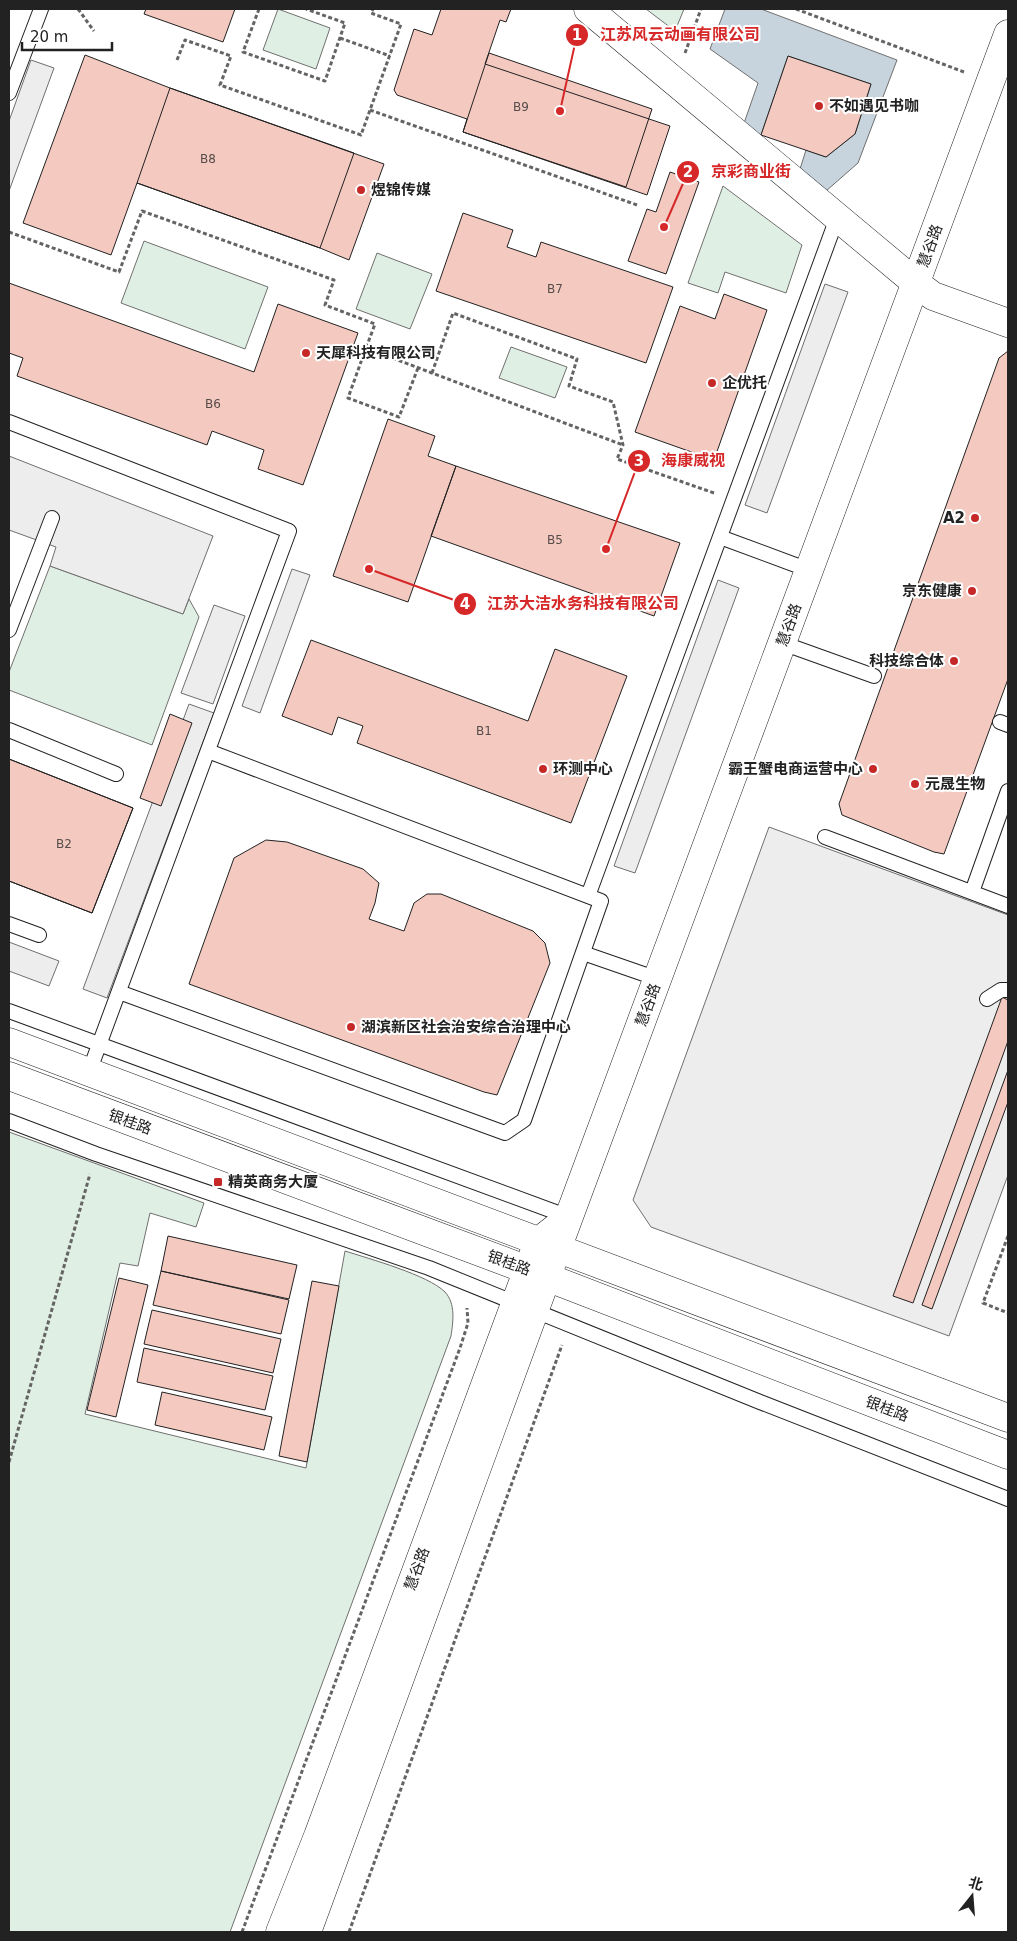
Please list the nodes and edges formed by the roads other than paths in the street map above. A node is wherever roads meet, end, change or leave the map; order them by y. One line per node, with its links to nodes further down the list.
1 (41, 9): 4 (lane)
2 (588, 9): 5 (street)
3 (1006, 46): 6 (street, 慧谷路)
4 (9, 93)
5 (837, 218): 6 (street); 10 (lane)
6 (916, 284): 7 (street); 11 (street, 慧谷路)
7 (1008, 323)
8 (9, 422): 16 (lane)
9 (52, 518): 12 (lane)
10 (720, 537): 11 (lane); 21 (lane)
11 (809, 570): 13 (street, 慧谷路)
12 (9, 630)
13 (782, 643): 14 (lane); 26 (street, 慧谷路)
14 (874, 676)
15 (9, 730): 17 (lane)
16 (208, 751): 21 (lane); 28 (lane)
17 (116, 774)
18 (1008, 791): 20 (lane)
19 (825, 837): 20 (lane)
20 (972, 892): 22 (lane)
21 (588, 896): 25 (lane)
22 (1008, 906)
23 (9, 924): 24 (lane)
24 (39, 935)
25 (584, 953): 26 (lane); 28 (lane)
26 (658, 979): 36 (street, 慧谷路)
27 (1008, 990): 29 (lane)
28 (119, 992): 32 (lane)
29 (987, 999)
30 (9, 1011): 32 (lane)
31 (9, 1042): 33 (street, 银桂路)
32 (100, 1044): 33 (lane); 36 (lane)
33 (89, 1072): 37 (street, 银桂路)
34 (9, 1076): 38 (street, 银桂路)
35 (9, 1121): 39 (lane)
36 (569, 1216): 37 (street, 慧谷路)
37 (548, 1245): 38 (street, 慧谷路); 40 (street, 银桂路)
38 (538, 1274): 39 (street, 慧谷路); 41 (street, 银桂路)
39 (525, 1306): 42 (lane); 43 (street, 慧谷路); 44 (street, 慧谷路)
40 (1008, 1418)
41 (1008, 1455)
42 (1008, 1499)
43 (280, 1932)
44 (307, 1932)

